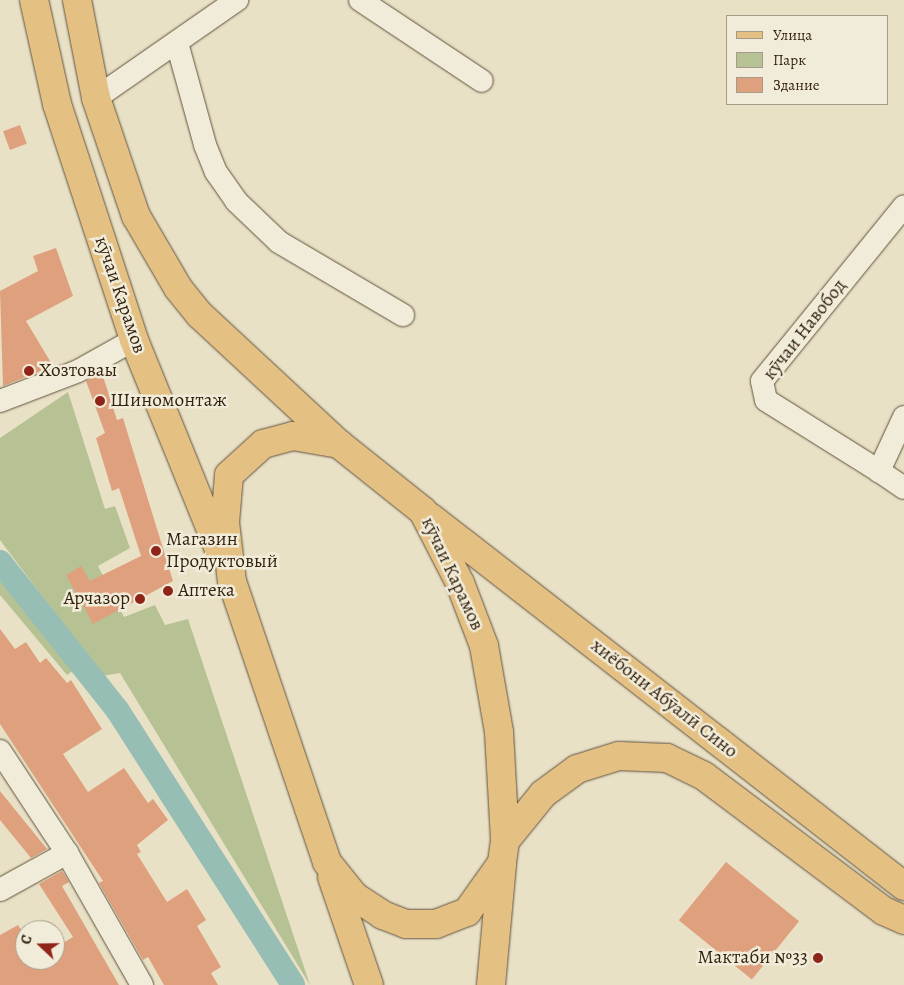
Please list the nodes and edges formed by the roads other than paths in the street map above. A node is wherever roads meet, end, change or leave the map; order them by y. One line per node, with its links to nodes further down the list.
1 (34, 0): 10 (main road, кӯчаи Карамов)
2 (77, 0): 7 (main road, кӯчаи Карамов)
3 (237, 0): 5 (street)
4 (360, 0): 6 (street)
5 (177, 43): 7 (street); 9 (street)
6 (482, 81)
7 (96, 98): 13 (main road, кӯчаи Карамов)
8 (904, 206): 14 (street, кӯчаи Навобод)
9 (403, 314)
10 (134, 340): 11 (street); 17 (main road, кӯчаи Карамов)
11 (0, 401)
12 (904, 417): 14 (street)
13 (339, 444): 16 (main road, кӯчаи Карамов); 17 (main road, кӯчаи Карамов)
14 (879, 471): 15 (street, кӯчаи Навобод)
15 (904, 488)
16 (423, 511): 19 (main road, кӯчаи Карамов); 22 (main road, хиёбони Абӯалӣ Сино)
17 (232, 582): 21 (main road, кӯчаи Карамов)
18 (0, 751): 20 (street)
19 (504, 852): 21 (main road, кӯчаи Карамов); 24 (main road, хиёбони Абӯалӣ Сино); 27 (main road, кӯчаи Карамов)
20 (68, 853): 23 (street); 25 (street)
21 (327, 862): 26 (main road, кӯчаи Карамов)
22 (904, 886)
23 (0, 890)
24 (904, 920)
25 (142, 985)
26 (369, 985)
27 (490, 985)

